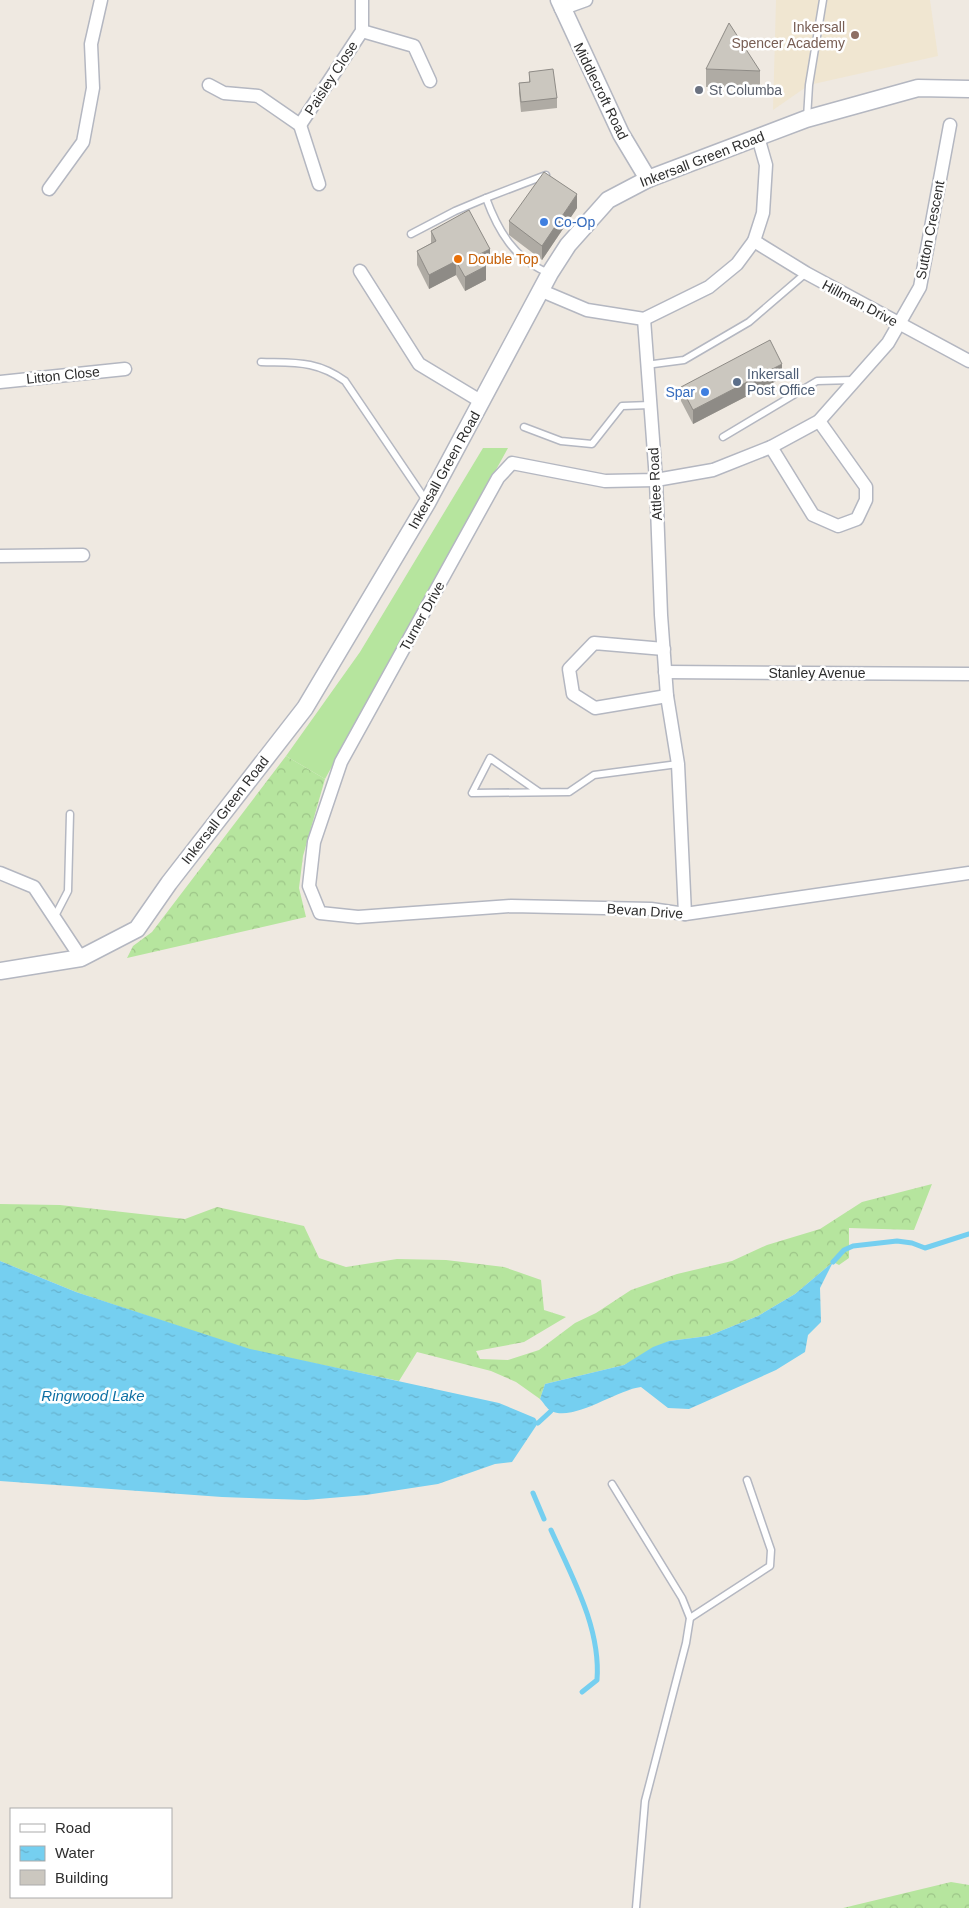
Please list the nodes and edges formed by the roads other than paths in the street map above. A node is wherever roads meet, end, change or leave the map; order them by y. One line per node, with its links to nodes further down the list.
1 (101, 0): 17 (street)
2 (362, 0): 6 (street, Paisley Close)
3 (586, 0): 5 (street)
4 (823, 0): 10 (lane)
5 (560, 5): 15 (street, Middlecroft Road)
6 (362, 31): 7 (street); 11 (street, Paisley Close)
7 (430, 81)
8 (209, 85): 11 (street, Paisley Close)
9 (969, 89): 10 (street, Inkersall Green Road)
10 (806, 119): 13 (street, Inkersall Green Road)
11 (300, 125): 16 (street, Paisley Close)
12 (950, 125): 26 (street, Sutton Crescent)
13 (758, 137): 15 (street, Inkersall Green Road); 20 (street)
14 (546, 175): 18 (lane)
15 (648, 179): 22 (street, Inkersall Green Road)
16 (318, 184)
17 (49, 189)
18 (486, 198): 19 (lane); 22 (lane)
19 (411, 234)
20 (754, 242): 23 (street, Hillman Drive); 25 (street)
21 (360, 272): 33 (street)
22 (550, 273): 24 (street, Inkersall Green Road)
23 (806, 273): 26 (street, Hillman Drive); 29 (lane)
24 (542, 291): 25 (street); 33 (street, Inkersall Green Road)
25 (644, 319): 29 (street, Attlee Road)
26 (900, 324): 27 (street, Hillman Drive); 31 (street, Sutton Crescent)
27 (969, 361)
28 (260, 362): 40 (lane)
29 (646, 365): 39 (street, Attlee Road)
30 (125, 369): 32 (street, Litton Close)
31 (855, 380): 35 (street, Sutton Crescent); 37 (lane)
32 (0, 382)
33 (482, 402): 40 (street, Inkersall Green Road)
34 (650, 405): 36 (lane)
35 (819, 421): 38 (street, Sutton Crescent); 38 (street)
36 (524, 427)
37 (723, 436)
38 (771, 447): 39 (street, Sutton Crescent)
39 (656, 480): 43 (street, Attlee Road); 52 (street, Turner Drive)
40 (427, 503): 55 (street, Inkersall Green Road)
41 (83, 555): 42 (street)
42 (0, 556)
43 (664, 649): 44 (street, Attlee Road); 46 (street)
44 (665, 672): 45 (street, Stanley Avenue); 46 (street, Attlee Road)
45 (969, 674)
46 (667, 696): 47 (street, Attlee Road)
47 (678, 764): 48 (lane); 53 (street, Attlee Road)
48 (539, 792): 48 (lane)
49 (70, 814): 54 (lane)
50 (0, 873): 54 (street)
51 (969, 873): 53 (street, Bevan Drive)
52 (320, 913): 53 (street, Bevan Drive)
53 (685, 914)
54 (54, 918): 55 (street)
55 (81, 958): 56 (street, Inkersall Green Road)
56 (0, 971)
57 (747, 1480): 59 (lane)
58 (612, 1484): 59 (lane)
59 (690, 1618): 60 (lane)
60 (636, 1908)

